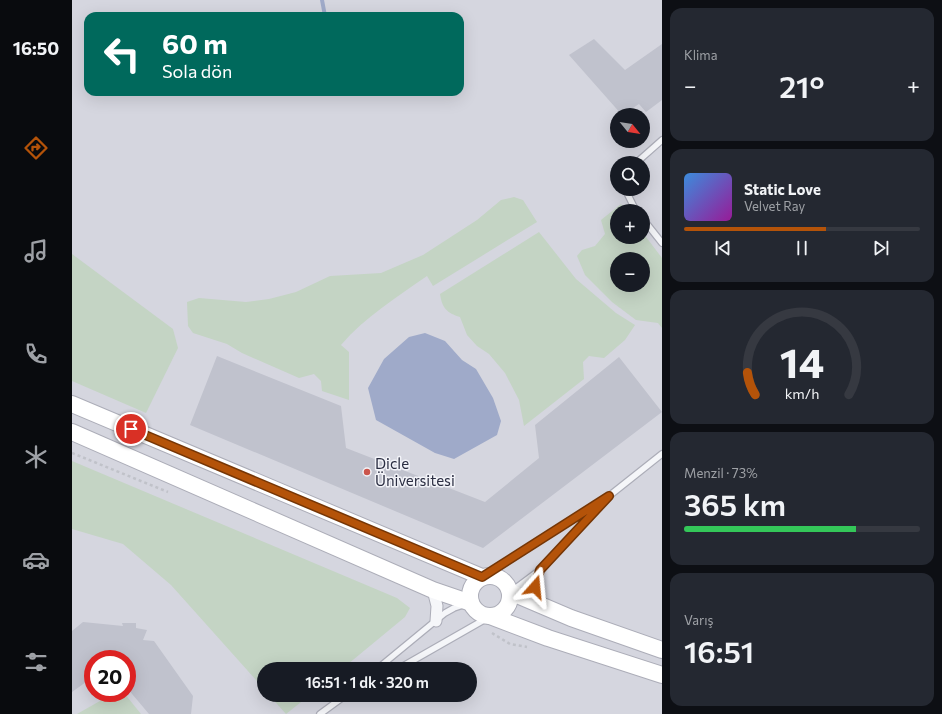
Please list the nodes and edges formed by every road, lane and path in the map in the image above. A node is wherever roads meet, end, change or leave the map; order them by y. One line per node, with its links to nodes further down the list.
1 (662, 140): 2 (lane)
2 (644, 156)
3 (650, 228): 4 (lane)
4 (662, 243)
5 (72, 404): 10 (street)
6 (72, 432): 11 (street)
7 (662, 454): 8 (lane)
8 (609, 496): 9 (lane); 10 (lane)
9 (540, 570): 12 (lane); 14 (lane)
10 (482, 577): 12 (street); 13 (street)
11 (433, 590): 13 (street); 16 (street)
12 (510, 592): 14 (street); 15 (street)
13 (471, 603): 15 (street); 16 (lane)
14 (537, 603): 17 (street)
15 (490, 616): 19 (lane); 20 (street)
16 (436, 621): 18 (lane)
17 (662, 650)
18 (386, 662)
19 (410, 662)
20 (662, 675)
21 (338, 702): 22 (lane)
22 (320, 714)

